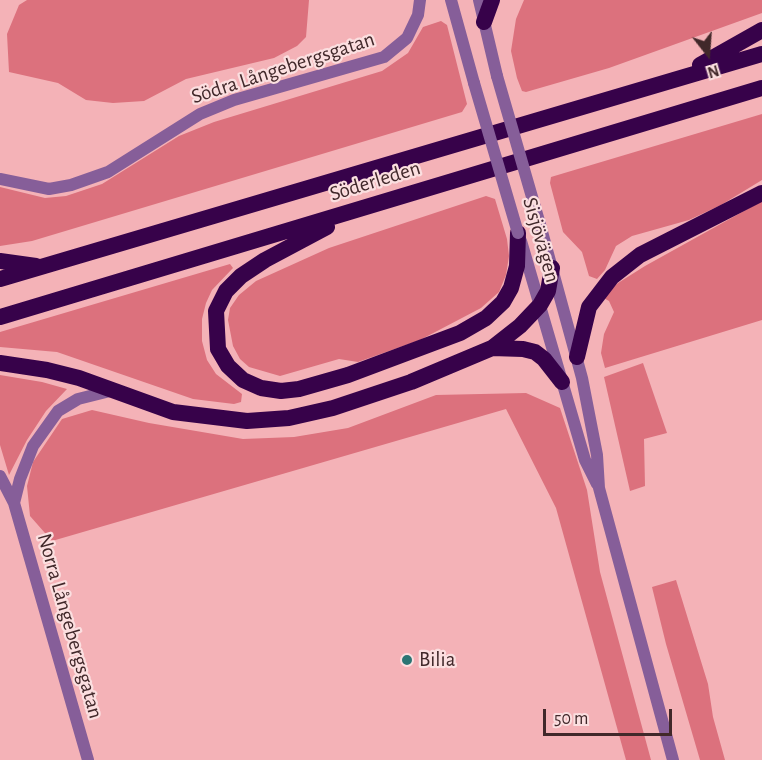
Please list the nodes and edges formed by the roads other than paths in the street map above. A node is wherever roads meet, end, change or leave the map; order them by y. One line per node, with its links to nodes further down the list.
1 (420, 0): 10 (street, Södra Långebergsgatan)
2 (451, 0): 13 (street, Sisjövägen, bridge)
3 (479, 0): 5 (street, Sisjövägen)
4 (492, 0): 5 (highway)
5 (484, 22): 16 (street, Sisjövägen, bridge)
6 (762, 30): 8 (highway)
7 (762, 54): 8 (highway, Söderleden)
8 (671, 80): 15 (highway, Söderleden)
9 (762, 88): 12 (highway, Söderleden)
10 (0, 179)
11 (762, 193): 21 (highway)
12 (356, 210): 13 (highway); 19 (highway, Söderleden)
13 (518, 233): 18 (street, Sisjövägen)
14 (0, 261): 15 (highway)
15 (40, 267): 17 (highway, Söderleden)
16 (552, 268): 18 (highway); 21 (street, Sisjövägen)
17 (0, 279)
18 (540, 306): 20 (highway); 23 (street, Sisjövägen)
19 (0, 317)
20 (492, 348): 23 (highway); 24 (highway)
21 (577, 357): 26 (street, Sisjövägen)
22 (0, 363): 24 (highway)
23 (562, 382): 26 (street, Sisjövägen)
24 (115, 390): 27 (street)
25 (0, 476): 27 (street, Norra Långebergsgatan)
26 (599, 488): 29 (street, Sisjövägen)
27 (14, 503): 28 (street, Norra Långebergsgatan)
28 (88, 760)
29 (673, 760)

